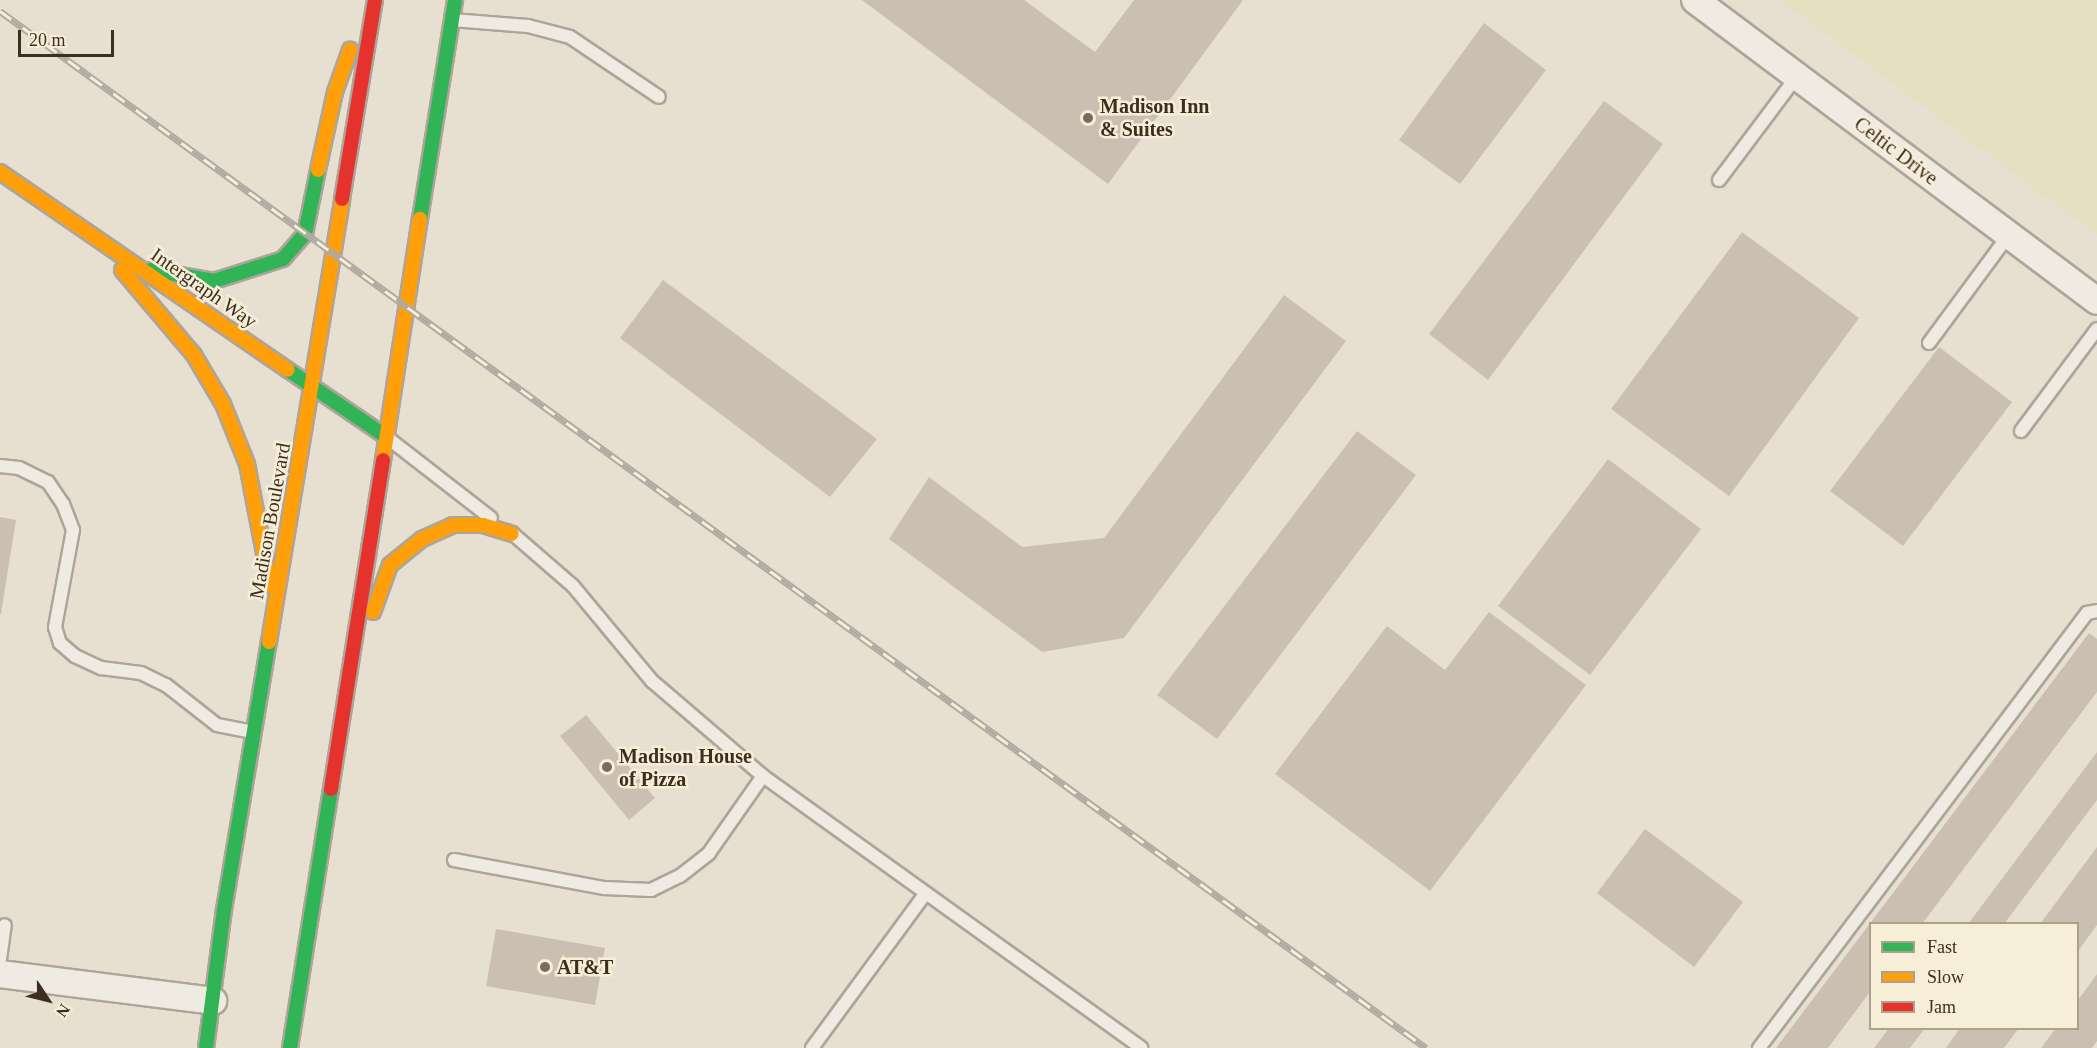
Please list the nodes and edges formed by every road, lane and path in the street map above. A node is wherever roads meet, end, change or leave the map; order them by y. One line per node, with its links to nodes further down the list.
1 (368, 0): 12 (main road)
2 (375, 0): 16 (main road, Madison Boulevard)
3 (455, 0): 5 (main road)
4 (1695, 0): 6 (street, Celtic Drive)
5 (452, 20): 7 (lane); 18 (main road)
6 (1797, 76): 9 (lane); 11 (street, Celtic Drive)
7 (659, 97)
8 (0, 172): 10 (main road, Intergraph Way)
9 (1719, 180)
10 (92, 235): 12 (main road, Intergraph Way); 22 (main road)
11 (2008, 236): 13 (street, Celtic Drive); 15 (lane)
12 (142, 269): 16 (main road, Intergraph Way)
13 (2097, 301)
14 (2097, 329): 17 (lane)
15 (1929, 343)
16 (312, 387): 18 (main road, Intergraph Way); 22 (main road, Madison Boulevard)
17 (2021, 431)
18 (385, 436): 20 (lane); 26 (main road)
19 (0, 466): 23 (lane)
20 (512, 534): 24 (lane); 26 (main road)
21 (2097, 611): 36 (lane)
22 (274, 612): 23 (main road, Madison Boulevard)
23 (254, 732): 31 (main road, Madison Boulevard)
24 (763, 776): 25 (lane); 27 (lane)
25 (454, 860)
26 (319, 869): 33 (main road)
27 (926, 893): 34 (lane); 35 (lane)
28 (5, 925): 29 (lane)
29 (0, 959)
30 (0, 974): 31 (street)
31 (213, 1001): 32 (main road, Madison Boulevard)
32 (206, 1048)
33 (290, 1048)
34 (812, 1048)
35 (1141, 1048)
36 (1760, 1048)

